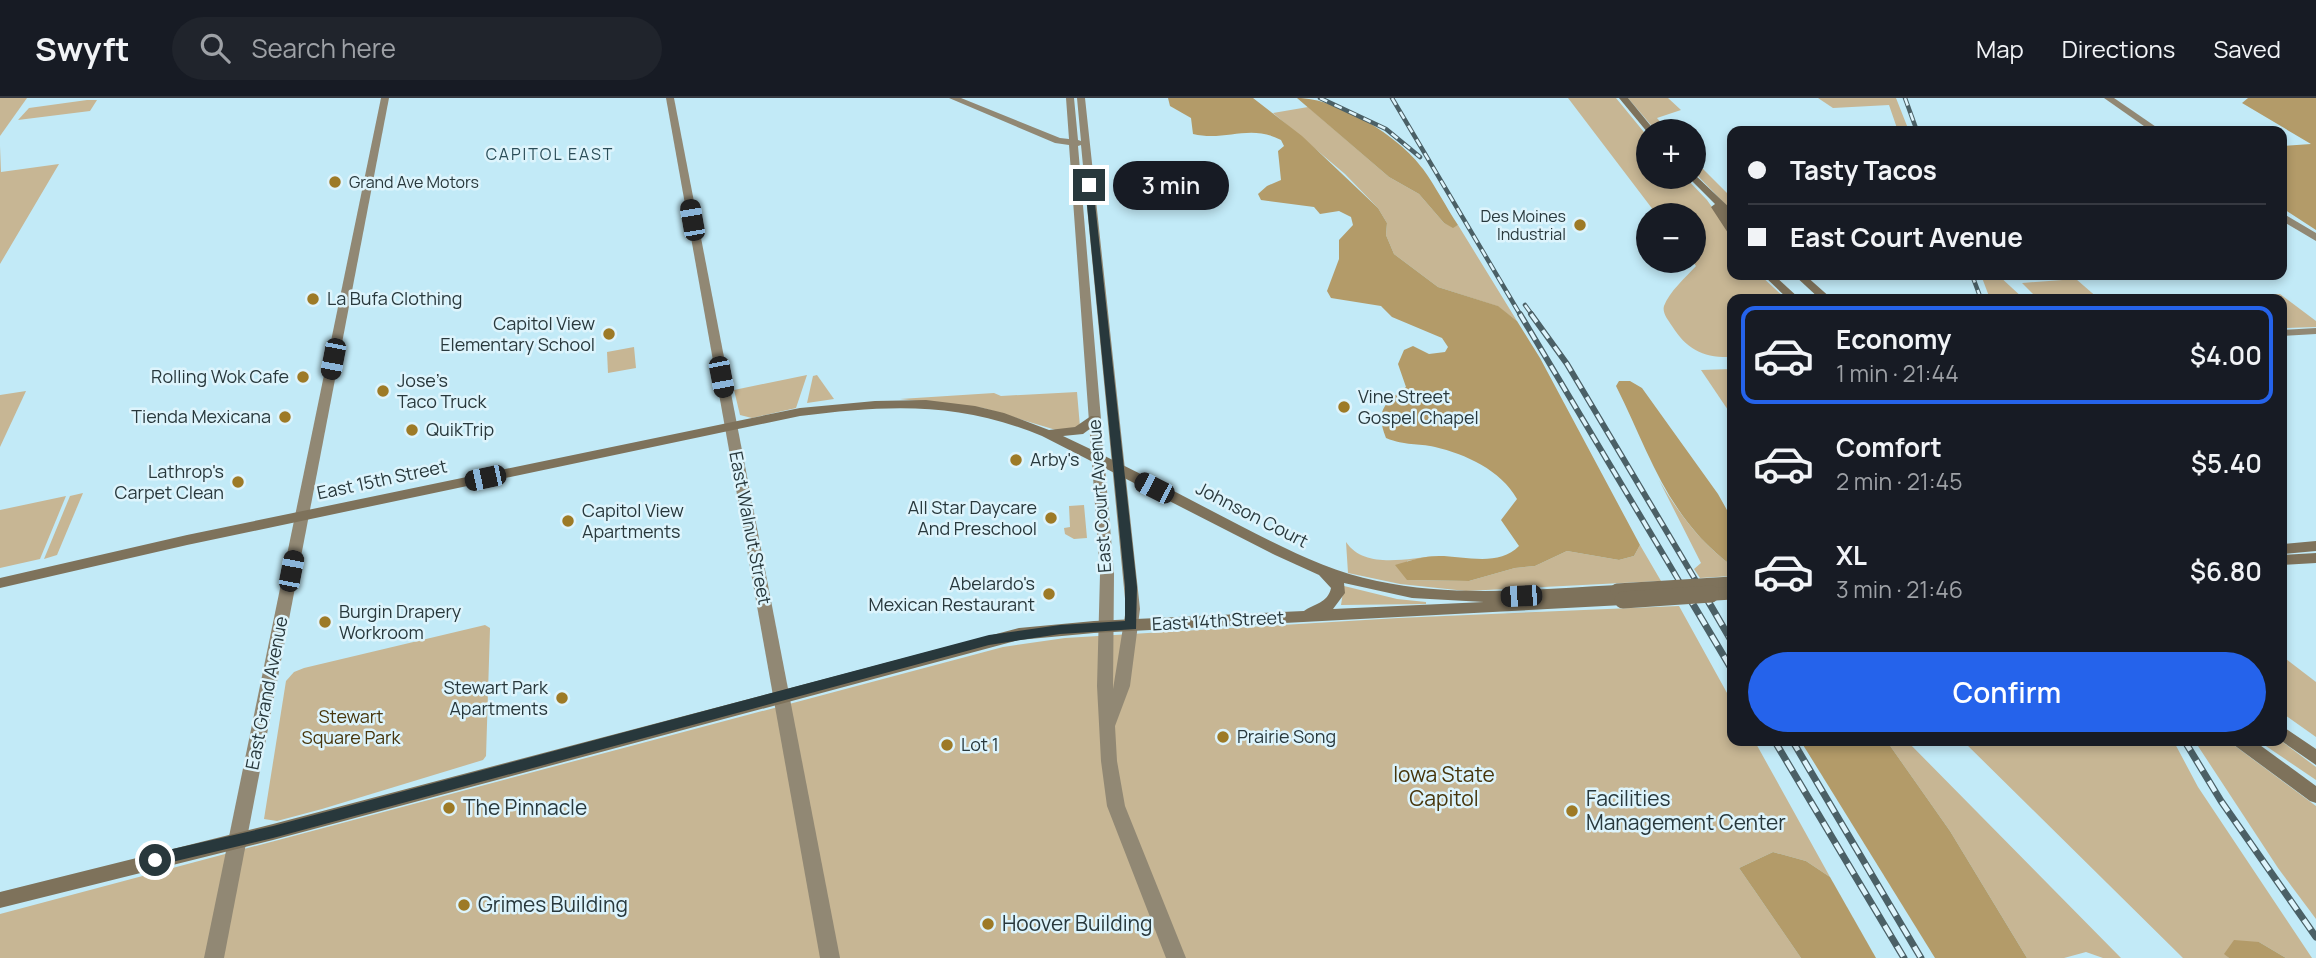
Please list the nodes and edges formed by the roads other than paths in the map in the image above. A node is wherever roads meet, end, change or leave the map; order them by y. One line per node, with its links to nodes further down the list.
1 (385, 98): 29 (street, East Grand Avenue)
2 (670, 98): 25 (street, East Walnut Street)
3 (953, 98): 10 (street)
4 (1070, 98): 10 (street, East Court Avenue)
5 (1081, 98): 10 (street, East Court Avenue)
6 (1623, 98): 8 (main road)
7 (2108, 98): 9 (street)
8 (1641, 119)
9 (2150, 126)
10 (1079, 143): 24 (street, East Court Avenue); 28 (street, East Court Avenue)
11 (1704, 189): 12 (main road)
12 (1709, 194): 13 (main road); 15 (main road)
13 (1727, 210)
14 (2287, 219): 16 (street)
15 (1727, 223)
16 (2316, 238)
17 (1773, 280): 19 (main road)
18 (1805, 280): 20 (main road)
19 (1789, 294)
20 (1820, 294)
21 (2316, 331): 22 (street)
22 (2287, 333)
23 (981, 412): 25 (main road, East 15th Street); 26 (main road, Johnson Court)
24 (1095, 419): 26 (main road); 27 (street, East Court Avenue)
25 (731, 427): 29 (main road, East 15th Street); 42 (street, East Walnut Street)
26 (1048, 433): 27 (main road, Johnson Court)
27 (1097, 458): 28 (main road, Johnson Court); 40 (street, East Court Avenue)
28 (1119, 469): 34 (main road, Johnson Court); 41 (street, East Court Avenue)
29 (302, 516): 35 (main road, East 15th Street); 48 (street, East Grand Avenue)
30 (2316, 547): 31 (main road)
31 (2287, 549)
32 (2316, 558): 33 (main road)
33 (2287, 560)
34 (1314, 568): 38 (main road); 39 (main road)
35 (0, 583)
36 (1727, 584): 38 (main road, bridge)
37 (1727, 593): 38 (main road, bridge)
38 (1620, 595): 39 (main road, East 14th Street)
39 (1295, 617): 41 (main road, East 14th Street)
40 (1106, 626): 41 (main road, East 14th Street); 42 (main road, East 14th Street); 43 (street, East Court Avenue)
41 (1132, 626): 43 (street, East Court Avenue)
42 (782, 697): 48 (main road, East 14th Street); 51 (street, East Walnut Street)
43 (1108, 726): 52 (street, East Court Avenue)
44 (2287, 737): 46 (main road)
45 (2248, 746): 47 (main road)
46 (2316, 758)
47 (2316, 796)
48 (238, 840): 49 (main road, East 14th Street); 50 (street, East Grand Avenue)
49 (0, 900)
50 (214, 958)
51 (830, 958)
52 (1176, 958)

